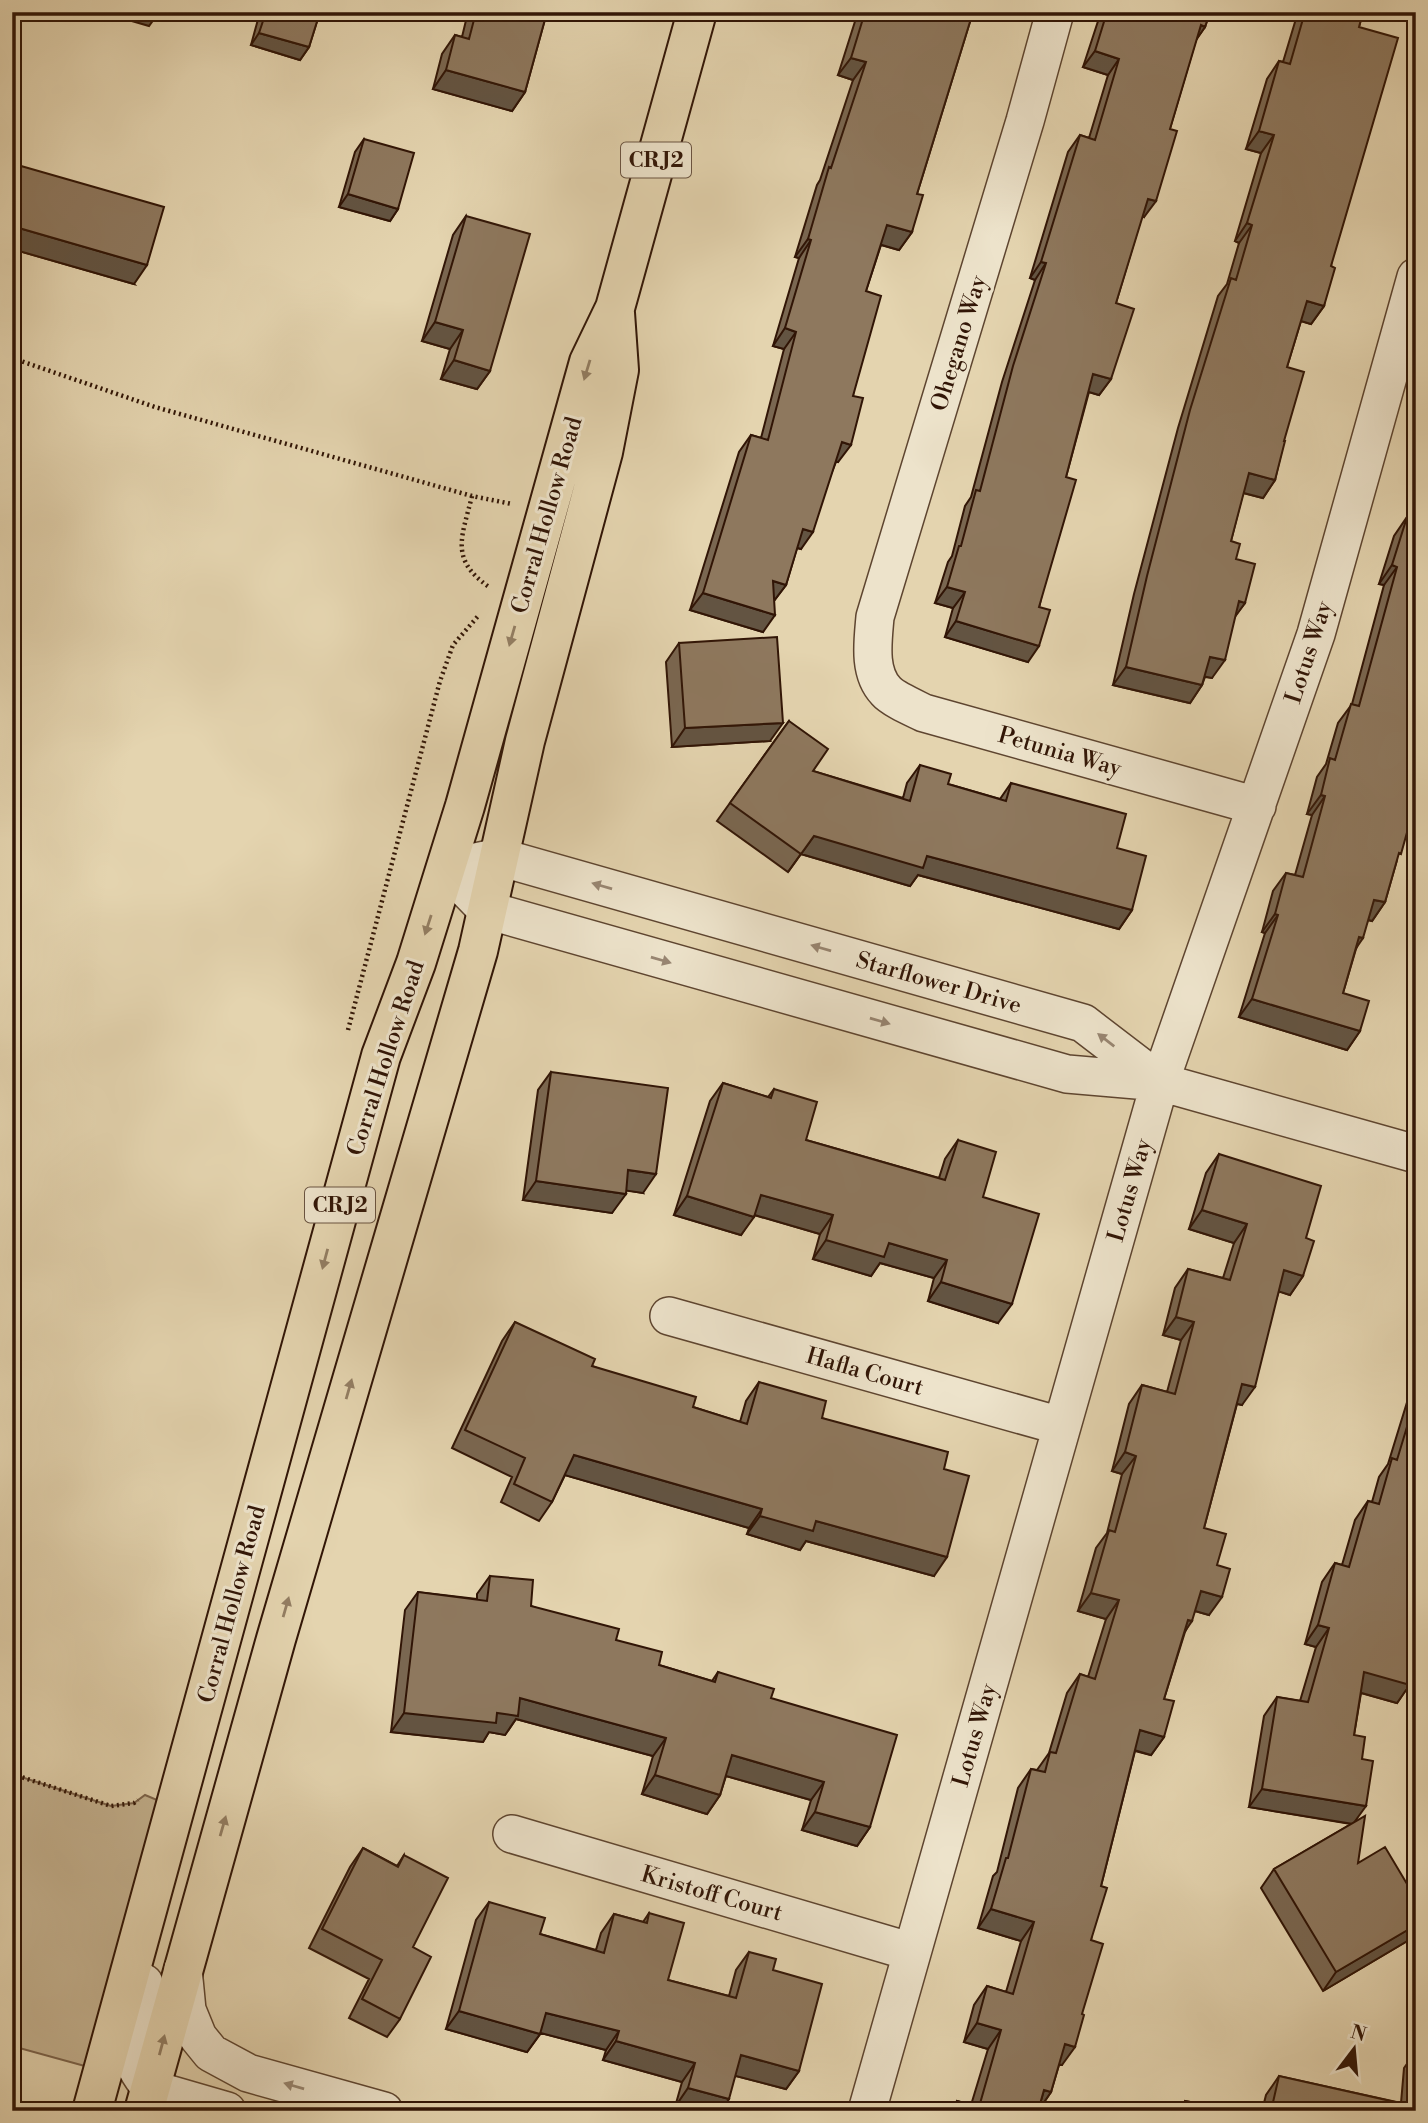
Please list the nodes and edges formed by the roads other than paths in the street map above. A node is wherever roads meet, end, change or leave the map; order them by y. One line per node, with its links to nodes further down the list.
1 (697, 12): 4 (main road, Corral Hollow Road / CR J2)
2 (1055, 12): 5 (street, Ohegano Way)
3 (1414, 293): 6 (street, Lotus Way)
4 (615, 307): 7 (main road); 8 (main road, Corral Hollow Road / CR J2, one-way to 8)
5 (877, 674): 6 (street, Petunia Way)
6 (1257, 806): 10 (street, Lotus Way)
7 (499, 857): 8 (street, Starflower Drive); 9 (main road); 10 (street, Starflower Drive, one-way to 7)
8 (446, 868): 9 (street); 14 (main road, Corral Hollow Road / CR J2, one-way to 14)
9 (487, 910): 10 (street, one-way to 10); 17 (main road, one-way to 9)
10 (1160, 1082): 11 (street, Starflower Drive); 13 (street, Lotus Way)
11 (1416, 1154)
12 (669, 1316): 13 (street, Hafla Court)
13 (1061, 1426): 16 (street, Lotus Way)
14 (236, 1584): 18 (street); 19 (main road, Corral Hollow Road / CR J2)
15 (512, 1835): 16 (street, Kristoff Court)
16 (912, 1952): 22 (street, Lotus Way)
17 (183, 1969): 18 (main road, one-way to 17); 21 (street, one-way to 17)
18 (147, 2100): 20 (street)
19 (93, 2111)
20 (227, 2111)
21 (384, 2111)
22 (867, 2111)

